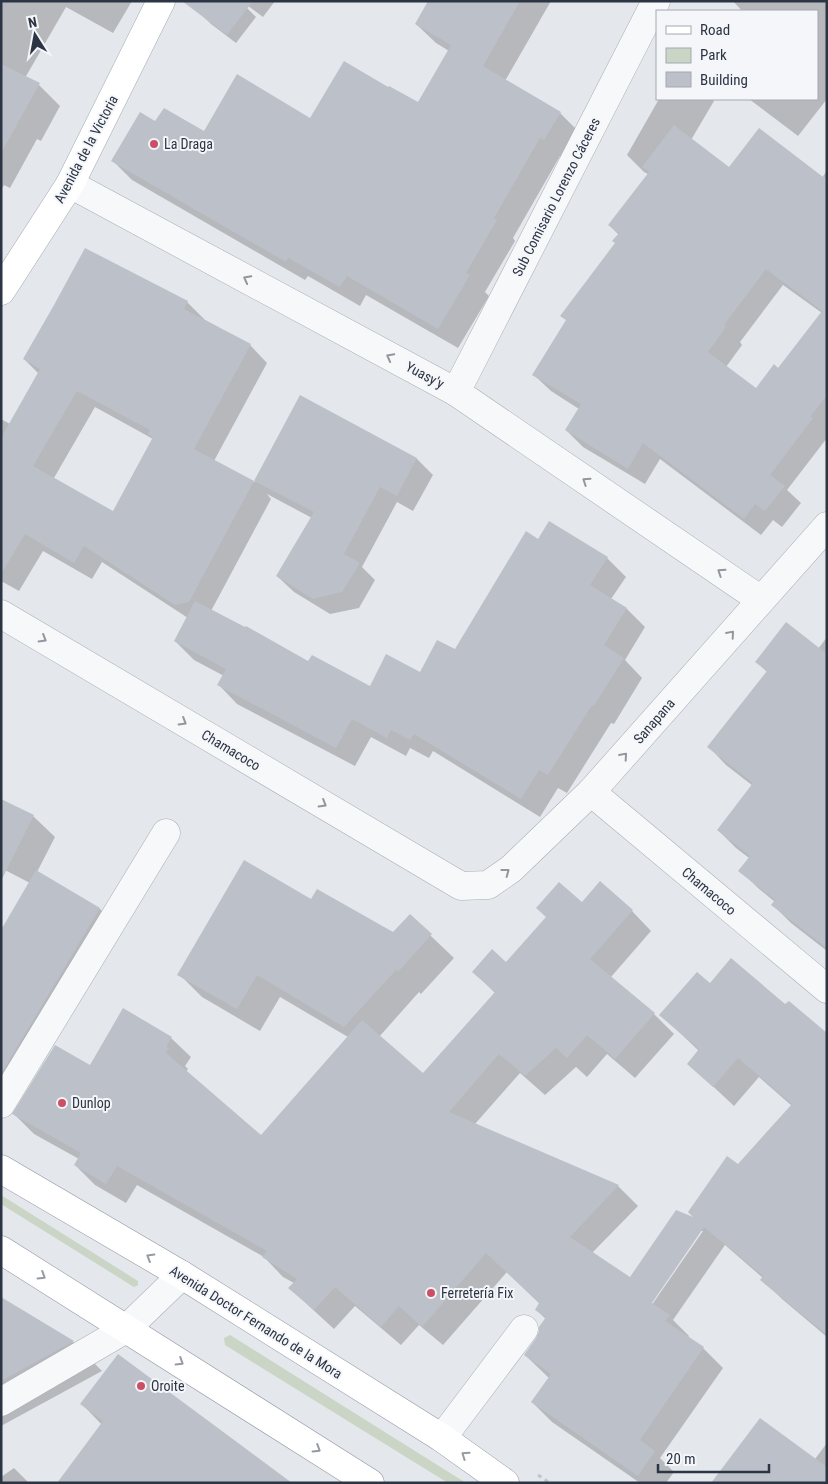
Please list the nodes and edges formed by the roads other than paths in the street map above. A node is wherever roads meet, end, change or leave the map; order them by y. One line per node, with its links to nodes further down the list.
1 (161, 1): 3 (main road, Avenida de la Victoria)
2 (656, 1): 5 (street, Sub Comisario Lorenzo Cáceres)
3 (70, 184): 4 (main road, Avenida de la Victoria); 5 (street, Yuasy'y, one-way to 3)
4 (1, 291)
5 (456, 392): 7 (street, Yuasy'y, one-way to 5)
6 (827, 526): 7 (street, Sanapana)
7 (761, 600): 9 (street, Sanapana, one-way to 7)
8 (1, 614): 11 (street, Chamacoco, one-way to 11)
9 (591, 792): 11 (street, Sanapana, one-way to 9); 12 (street, Chamacoco)
10 (166, 832): 13 (street)
11 (462, 886)
12 (827, 989)
13 (1, 1104)
14 (1, 1169): 16 (main road, Avenida Doctor Fernando de la Mora, one-way to 14)
15 (1, 1250): 17 (main road, one-way to 17)
16 (182, 1275): 17 (street); 20 (main road, Avenida Doctor Fernando de la Mora)
17 (126, 1328): 19 (street); 21 (main road, one-way to 21)
18 (524, 1329): 20 (street)
19 (1, 1402)
20 (442, 1438): 22 (main road, Avenida Doctor Fernando de la Mora, one-way to 20)
21 (370, 1483)
22 (506, 1483)

